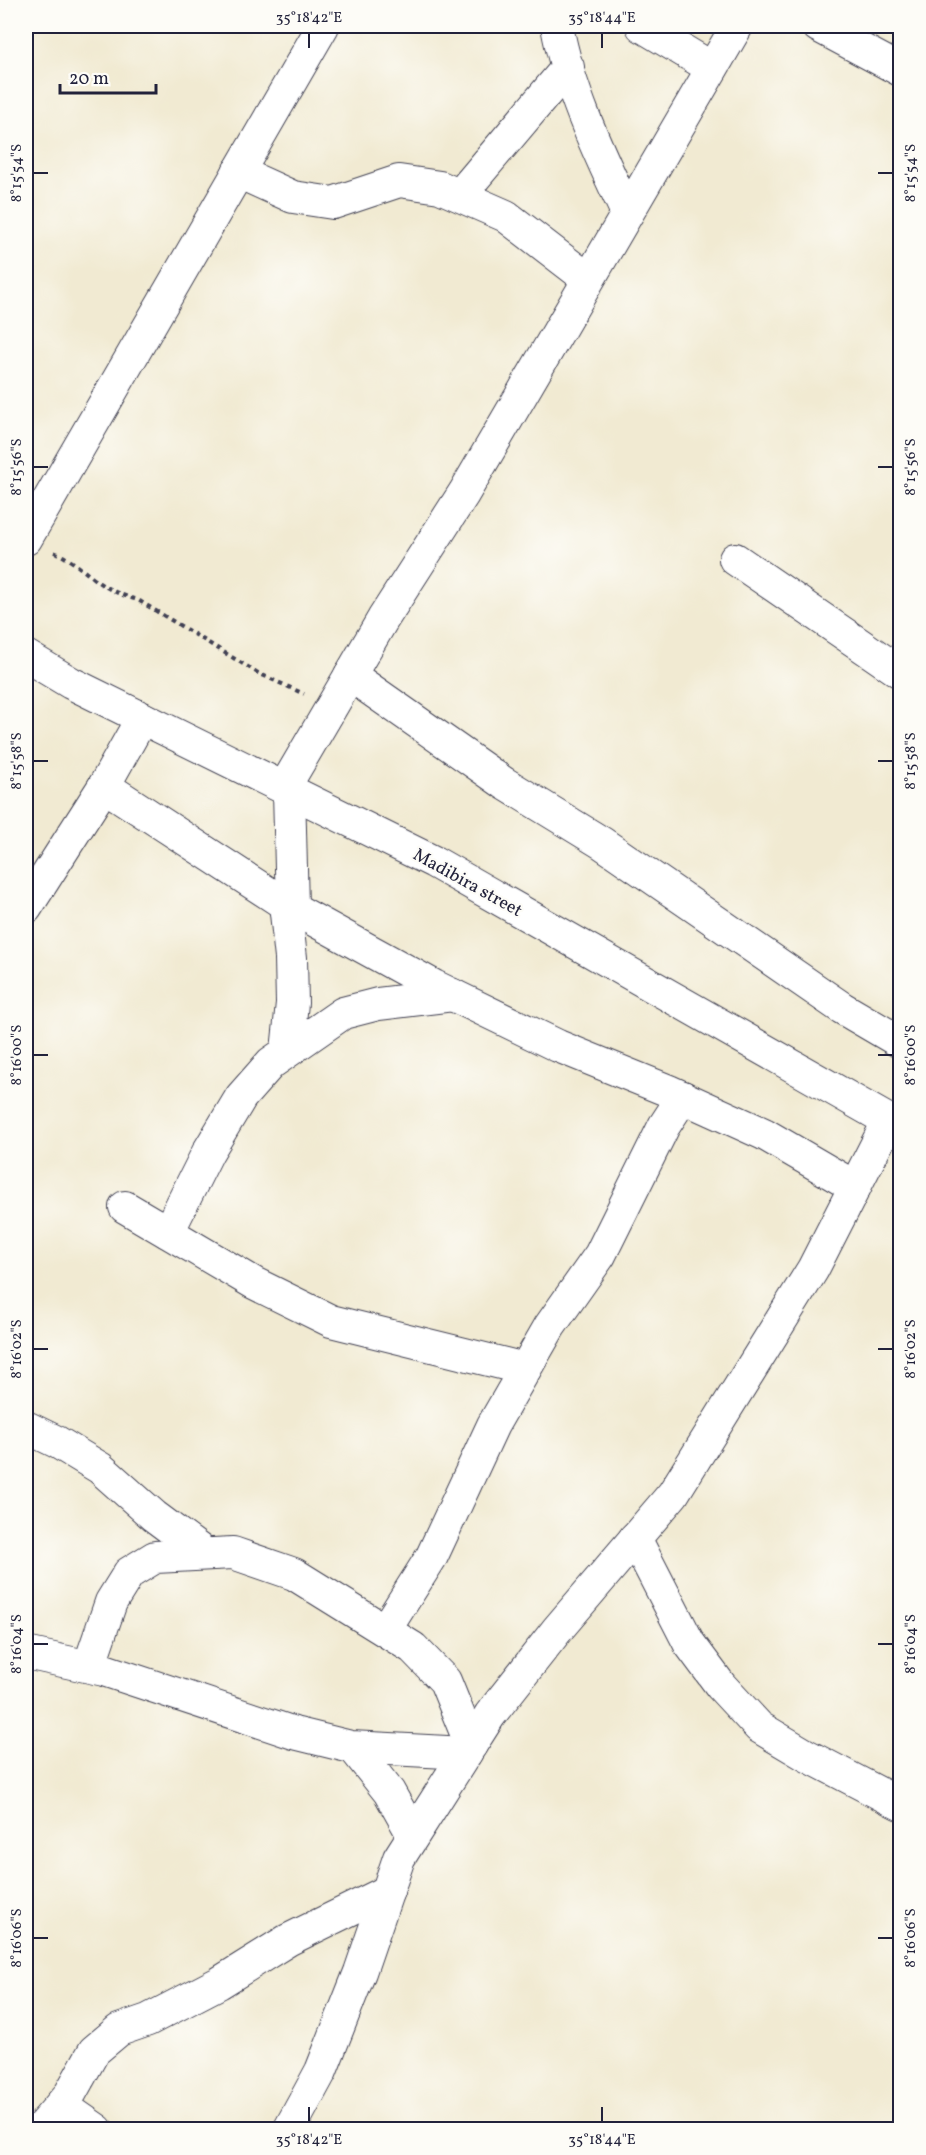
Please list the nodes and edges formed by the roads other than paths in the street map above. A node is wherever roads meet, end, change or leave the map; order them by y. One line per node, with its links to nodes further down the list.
1 (323, 26): 9 (street)
2 (557, 26): 6 (street)
3 (642, 26): 7 (street)
4 (737, 26): 7 (street)
5 (818, 26): 8 (street)
6 (568, 67): 10 (street); 11 (street)
7 (712, 68): 11 (street)
8 (900, 70)
9 (238, 172): 10 (street); 13 (street)
10 (460, 195): 12 (street)
11 (627, 213): 12 (street)
12 (588, 279): 17 (street)
13 (35, 544)
14 (735, 559): 16 (street)
15 (26, 656): 18 (street, Madibira street)
16 (900, 672)
17 (350, 675): 20 (street); 24 (street)
18 (142, 718): 19 (street); 20 (street, Madibira street)
19 (104, 786): 21 (street); 22 (street)
20 (287, 789): 21 (street); 27 (street, Madibira street)
21 (289, 906): 23 (street); 25 (street)
22 (26, 908)
23 (453, 995): 25 (street); 26 (street)
24 (900, 1042)
25 (287, 1051): 30 (street)
26 (683, 1097): 28 (street); 31 (street)
27 (895, 1123): 28 (street)
28 (855, 1187): 33 (street)
29 (126, 1207): 30 (street)
30 (168, 1232): 31 (street)
31 (525, 1369): 35 (street)
32 (26, 1427): 34 (street)
33 (635, 1538): 39 (street); 40 (street)
34 (205, 1554): 35 (street); 37 (street)
35 (385, 1630): 39 (street)
36 (26, 1653): 37 (street)
37 (88, 1666): 38 (street)
38 (354, 1748): 39 (street); 41 (street)
39 (469, 1749): 41 (street)
40 (900, 1804)
41 (413, 1835): 42 (street)
42 (388, 1891): 43 (street); 46 (street)
43 (61, 2105): 44 (street); 45 (street)
44 (39, 2130)
45 (97, 2130)
46 (289, 2130)

